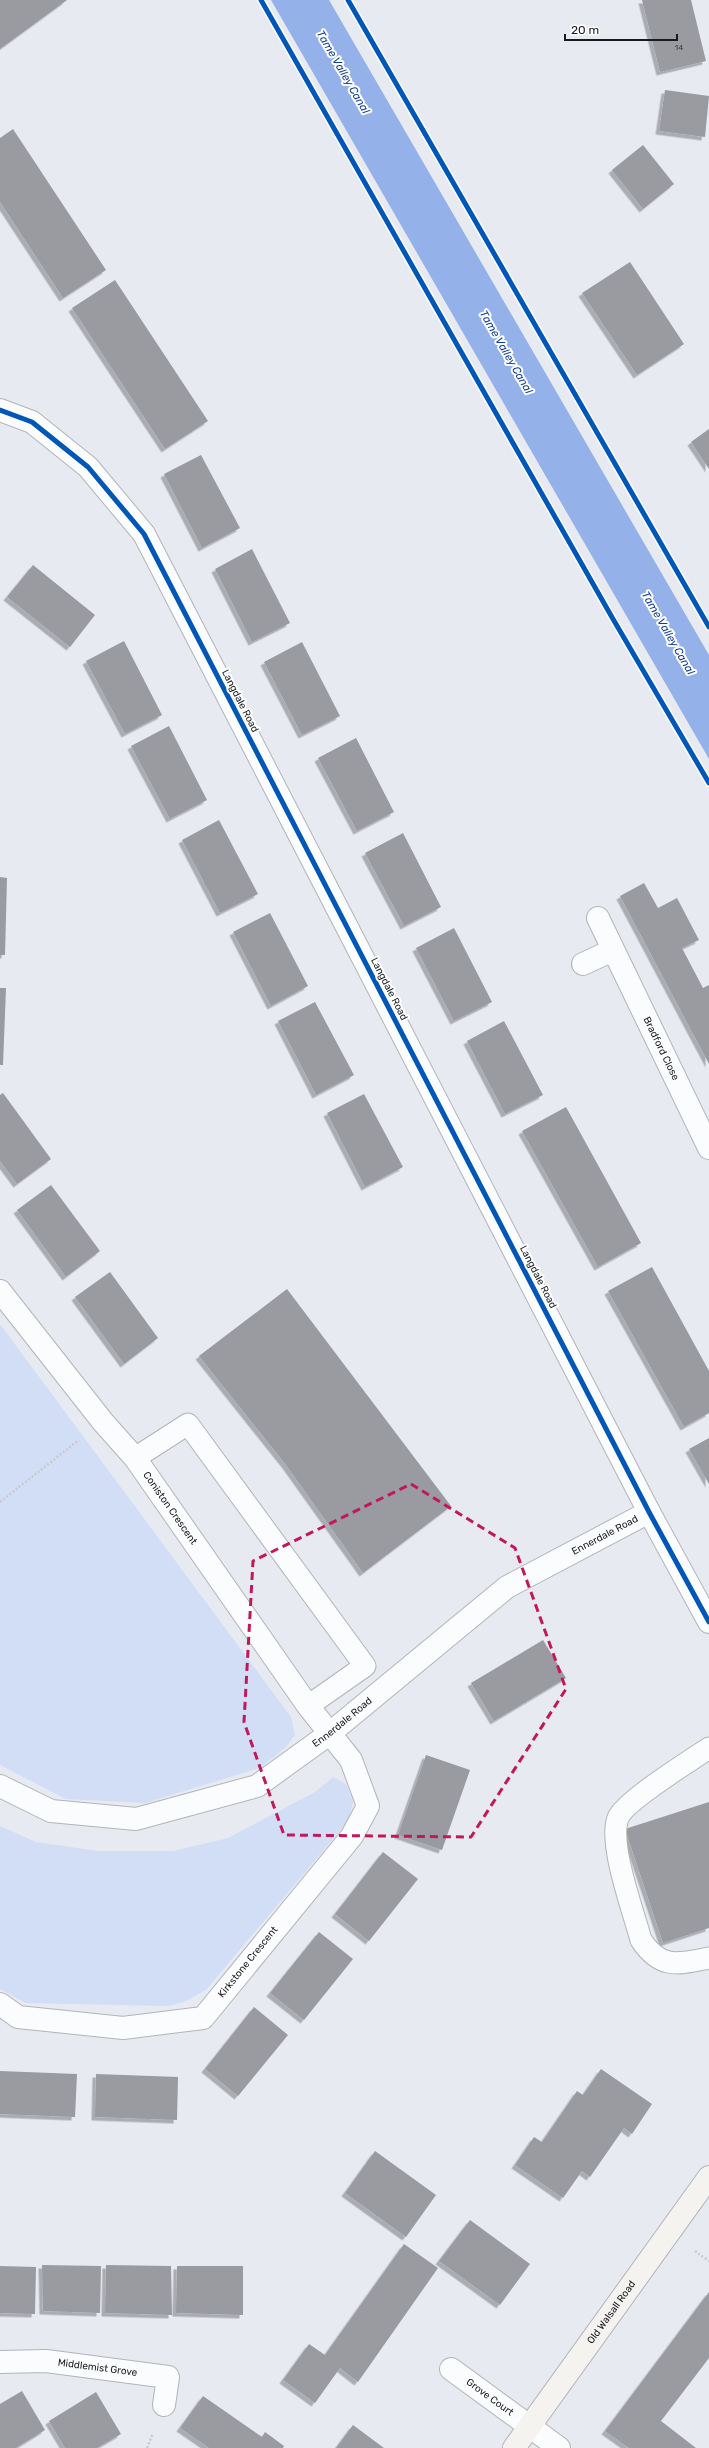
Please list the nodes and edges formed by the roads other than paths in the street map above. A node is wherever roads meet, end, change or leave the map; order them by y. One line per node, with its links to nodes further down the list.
1 (0, 410): 8 (street, Langdale Road)
2 (598, 918): 3 (street, Bradford Close)
3 (613, 950): 4 (street); 5 (street, Bradford Close)
4 (582, 964)
5 (709, 1148)
6 (0, 1291): 7 (street, Coniston Crescent)
7 (135, 1458): 10 (street, Coniston Crescent); 10 (lane)
8 (649, 1512): 9 (street, Langdale Road); 11 (street, Ennerdale Road)
9 (709, 1622)
10 (308, 1706): 11 (street, Coniston Crescent)
11 (329, 1734): 13 (street, Ennerdale Road); 15 (street, Kirkstone Crescent)
12 (709, 1748): 14 (lane)
13 (0, 1786)
14 (709, 1958)
15 (0, 2004)
16 (709, 2177): 20 (main road, Old Walsall Road)
17 (0, 2362): 19 (street, Middlemist Grove)
18 (451, 2369): 20 (street, Grove Court)
19 (164, 2405)
20 (529, 2426): 21 (main road, Old Walsall Road); 22 (street, Grove Court)
21 (514, 2448)
22 (559, 2448)

